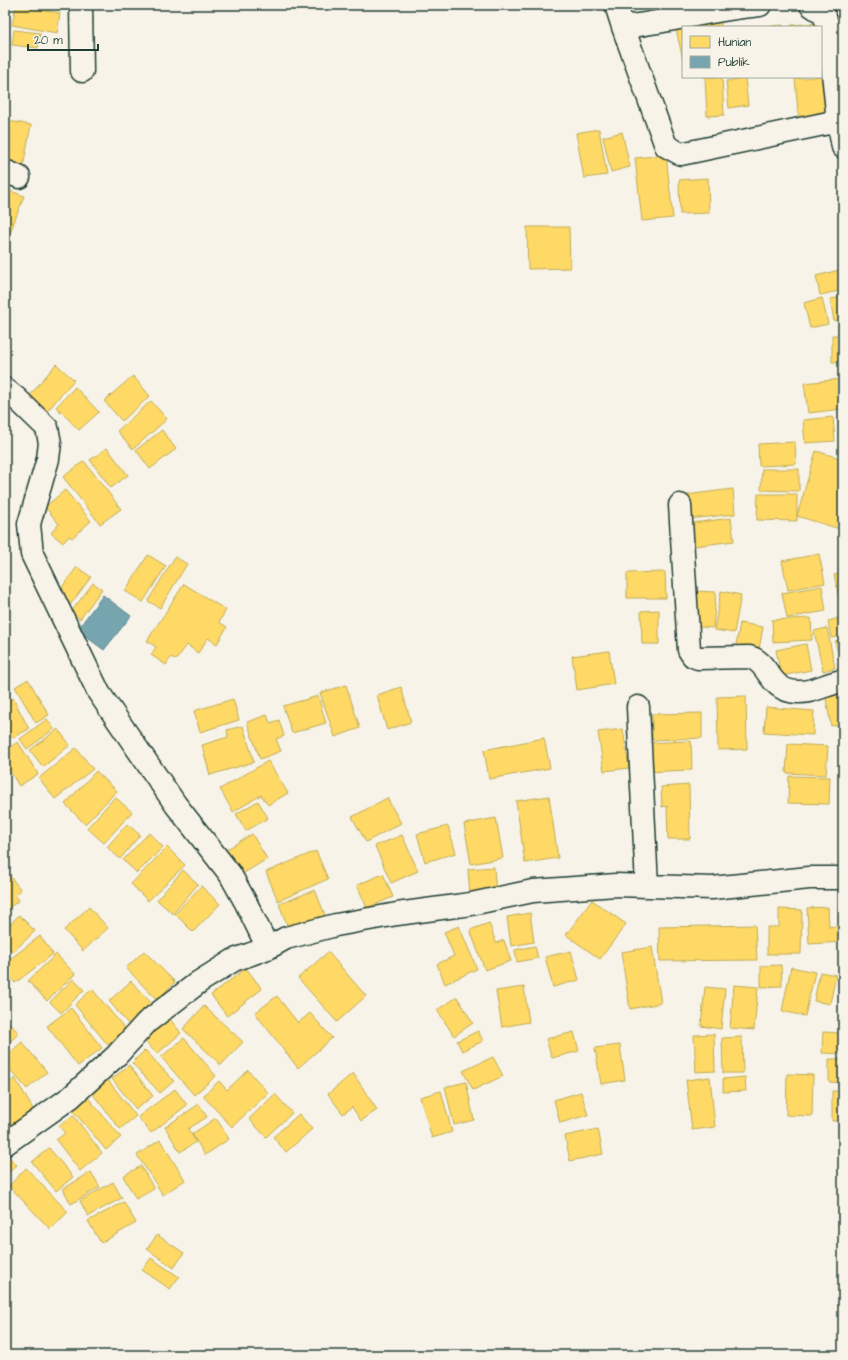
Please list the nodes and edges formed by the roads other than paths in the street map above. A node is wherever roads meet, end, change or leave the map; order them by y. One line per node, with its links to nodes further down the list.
1 (81, 5): 6 (street)
2 (616, 5): 5 (street)
3 (760, 5): 5 (street)
4 (811, 5): 7 (street)
5 (623, 27): 7 (street)
6 (82, 71)
7 (838, 121): 8 (street)
8 (843, 147)
9 (5, 389): 15 (street)
10 (680, 505): 11 (street)
11 (843, 681)
12 (638, 707): 14 (street)
13 (843, 878): 14 (street)
14 (647, 886): 15 (street)
15 (268, 948): 16 (street)
16 (5, 1144)

